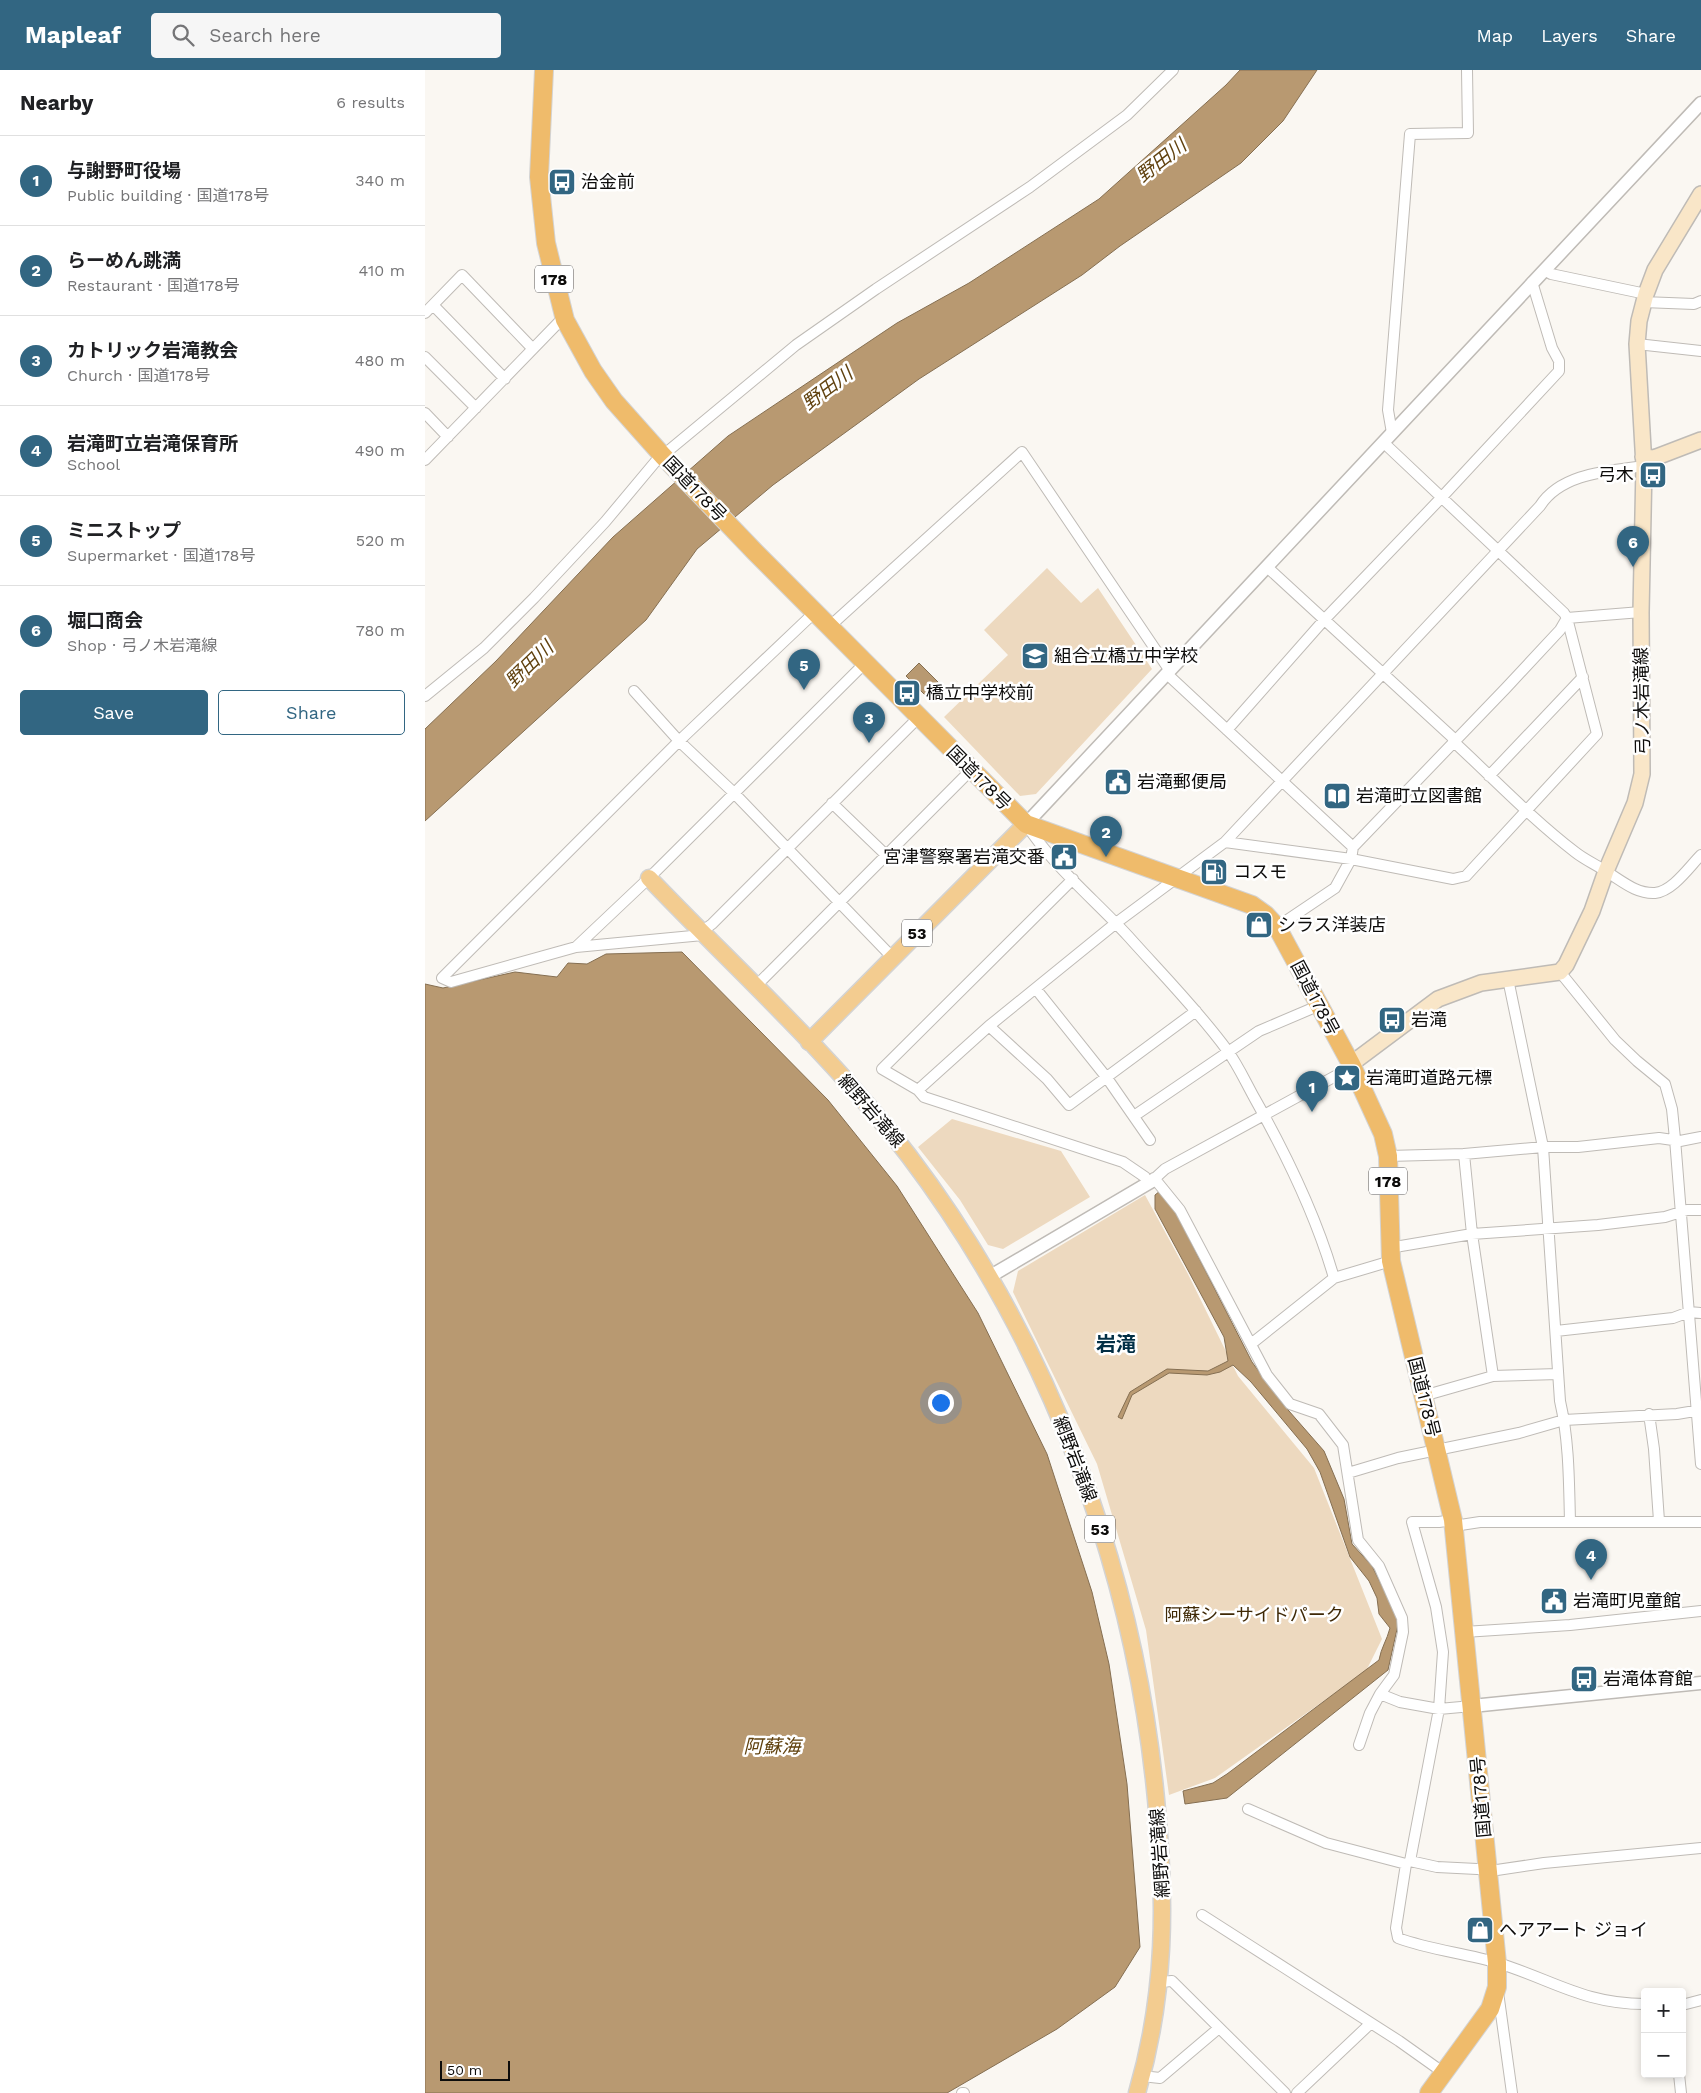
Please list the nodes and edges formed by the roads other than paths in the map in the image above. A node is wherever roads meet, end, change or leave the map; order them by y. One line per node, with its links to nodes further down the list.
1 (544, 70): 12 (highway, 国道178号 / 178)
2 (1173, 70): 23 (street)
3 (1467, 70): 21 (street)
4 (1701, 103): 6 (street)
5 (1701, 194): 8 (main road, 弓ノ木岩滝線)
6 (1544, 270): 7 (street); 8 (street)
7 (1532, 282): 21 (street); 26 (street)
8 (1645, 298): 9 (street); 13 (main road, 弓ノ木岩滝線)
9 (1701, 301)
10 (433, 306): 11 (street); 14 (street); 17 (street)
11 (425, 313)
12 (565, 320): 14 (street); 23 (highway, 国道178号 / 178)
13 (1637, 344): 15 (street); 25 (main road, 弓ノ木岩滝線)
14 (533, 349): 17 (street)
15 (1701, 351)
16 (425, 357): 18 (street)
17 (505, 379): 18 (street)
18 (476, 408): 20 (street)
19 (425, 413): 20 (street)
20 (448, 437): 24 (street)
21 (1388, 438): 26 (street); 28 (street)
22 (1701, 440): 25 (main road)
23 (663, 456): 29 (highway, 国道178号 / 178); 39 (street)
24 (425, 460)
25 (1644, 461): 27 (street); 30 (main road, 弓ノ木岩滝線)
26 (1442, 498): 27 (street); 32 (street)
27 (1498, 551): 31 (street); 36 (street)
28 (1267, 567): 32 (street); 35 (street)
29 (815, 612): 33 (highway, 国道178号 / 178); 42 (street)
30 (1641, 612): 31 (street); 57 (main road, 弓ノ木岩滝線)
31 (1567, 618): 37 (street); 43 (street)
32 (1324, 620): 36 (street); 41 (street)
33 (829, 627): 34 (highway, 国道178号 / 178); 35 (street)
34 (864, 664): 40 (highway, 国道178号 / 178); 47 (street)
35 (1169, 673): 41 (street); 50 (street)
36 (1383, 674): 43 (street); 46 (street)
37 (1583, 677): 45 (street); 49 (street)
38 (634, 691): 42 (street)
39 (425, 696)
40 (918, 718): 44 (highway, 国道178号 / 178); 48 (street)
41 (1227, 730): 46 (street)
42 (679, 742): 47 (street); 65 (street)
43 (1454, 742): 45 (street); 52 (street)
44 (971, 770): 50 (highway, 国道178号 / 178); 54 (street)
45 (1489, 776): 49 (street)
46 (1283, 782): 51 (street); 52 (street)
47 (733, 792): 53 (street); 59 (street)
48 (833, 803): 53 (street); 54 (street)
49 (1527, 810): 56 (street); 57 (street)
50 (1026, 824): 58 (highway, 国道178号 / 178); 60 (street); 66 (main road, 53)
51 (1225, 842): 56 (street); 58 (street)
52 (1353, 847): 56 (street)
53 (787, 849): 61 (street); 64 (street)
54 (886, 855): 61 (street)
55 (1701, 855): 57 (street)
56 (1351, 858): 63 (street)
57 (1606, 871): 67 (main road, 弓ノ木岩滝線)
58 (1177, 877): 62 (street); 63 (highway, 国道178号 / 178)
59 (649, 878): 64 (main road, 網野岩滝線 / 53); 65 (street)
60 (1073, 879): 62 (street); 78 (street)
61 (838, 902): 66 (street); 69 (street)
62 (1116, 923): 70 (street); 72 (street)
63 (1277, 927): 71 (highway, 国道178号 / 178)
64 (702, 934): 65 (street); 69 (main road, 網野岩滝線 / 53)
65 (576, 947)
66 (893, 958): 74 (main road, 53)
67 (1560, 972): 68 (main road); 82 (street)
68 (1508, 979): 76 (main road); 84 (street)
69 (755, 987): 74 (main road, 網野岩滝線 / 53)
70 (1035, 989): 73 (street); 77 (street)
71 (1320, 1005): 75 (street); 76 (highway, 国道178号 / 178)
72 (1196, 1011): 75 (street); 77 (street)
73 (989, 1026): 77 (street); 78 (street)
74 (809, 1042): 93 (main road, 網野岩滝線 / 53)
75 (1228, 1051): 79 (street); 80 (street)
76 (1351, 1064): 79 (street); 86 (highway, 国道178号 / 178)
77 (1107, 1078): 80 (street)
78 (918, 1090): 87 (street)
79 (1264, 1115): 87 (street); 94 (street)
80 (1134, 1116): 83 (street)
81 (1701, 1136): 82 (street)
82 (1675, 1139): 84 (street); 89 (street)
83 (1150, 1140)
84 (1543, 1147): 85 (street); 90 (street)
85 (1464, 1154): 86 (street); 91 (street)
86 (1388, 1156): 92 (highway, 国道178号 / 178)
87 (1151, 1181): 93 (street); 98 (street)
88 (1701, 1210): 89 (street)
89 (1682, 1213): 90 (street); 95 (street)
90 (1549, 1228): 91 (street); 97 (street)
91 (1471, 1234): 92 (street); 100 (street)
92 (1390, 1255): 94 (street); 101 (highway, 国道178号 / 178)
93 (989, 1277): 125 (main road, 網野岩滝線 / 53)
94 (1334, 1278): 98 (street)
95 (1689, 1312): 96 (street); 97 (street); 102 (street)
96 (1701, 1313)
97 (1556, 1331): 99 (street)
98 (1251, 1344): 107 (street)
99 (1558, 1374): 100 (street); 104 (street)
100 (1493, 1376): 101 (street)
101 (1423, 1396): 105 (highway, 国道178号 / 178)
102 (1699, 1410): 103 (street); 106 (street)
103 (1649, 1414): 104 (street); 108 (street)
104 (1564, 1420): 105 (street); 109 (street)
105 (1437, 1450): 107 (street); 111 (highway, 国道178号 / 178)
106 (1701, 1464)
107 (1348, 1473): 115 (street)
108 (1659, 1521): 109 (street); 110 (street)
109 (1570, 1522): 111 (street)
110 (1701, 1522)
111 (1454, 1523): 113 (highway, 国道178号 / 178); 117 (street)
112 (1701, 1611): 113 (street)
113 (1464, 1632): 116 (highway, 国道178号 / 178)
114 (1701, 1683): 116 (street)
115 (1380, 1694): 117 (street); 118 (street)
116 (1473, 1706): 117 (street); 122 (highway, 国道178号 / 178)
117 (1439, 1709): 121 (street)
118 (1359, 1745)
119 (1249, 1809): 121 (street)
120 (1701, 1848): 122 (street)
121 (1408, 1862): 122 (street); 124 (street)
122 (1488, 1869): 124 (highway, 国道178号 / 178)
123 (1202, 1915): 130 (street)
124 (1497, 1963): 126 (highway, 国道178号 / 178); 128 (street)
125 (1160, 1982): 131 (street); 133 (main road, 網野岩滝線 / 53)
126 (1497, 1987): 132 (highway, 国道178号 / 178); 139 (street)
127 (1701, 2000): 129 (street)
128 (1641, 2004)
129 (1686, 2004)
130 (1371, 2024): 132 (street); 137 (street)
131 (1219, 2028): 133 (street); 136 (street)
132 (1444, 2073): 138 (highway, 国道178号 / 178)
133 (1142, 2076): 135 (main road, 網野岩滝線 / 53)
134 (1679, 2078): 140 (street)
135 (1137, 2093)
136 (1285, 2093)
137 (1297, 2093)
138 (1429, 2093)
139 (1511, 2093)
140 (1681, 2093)

